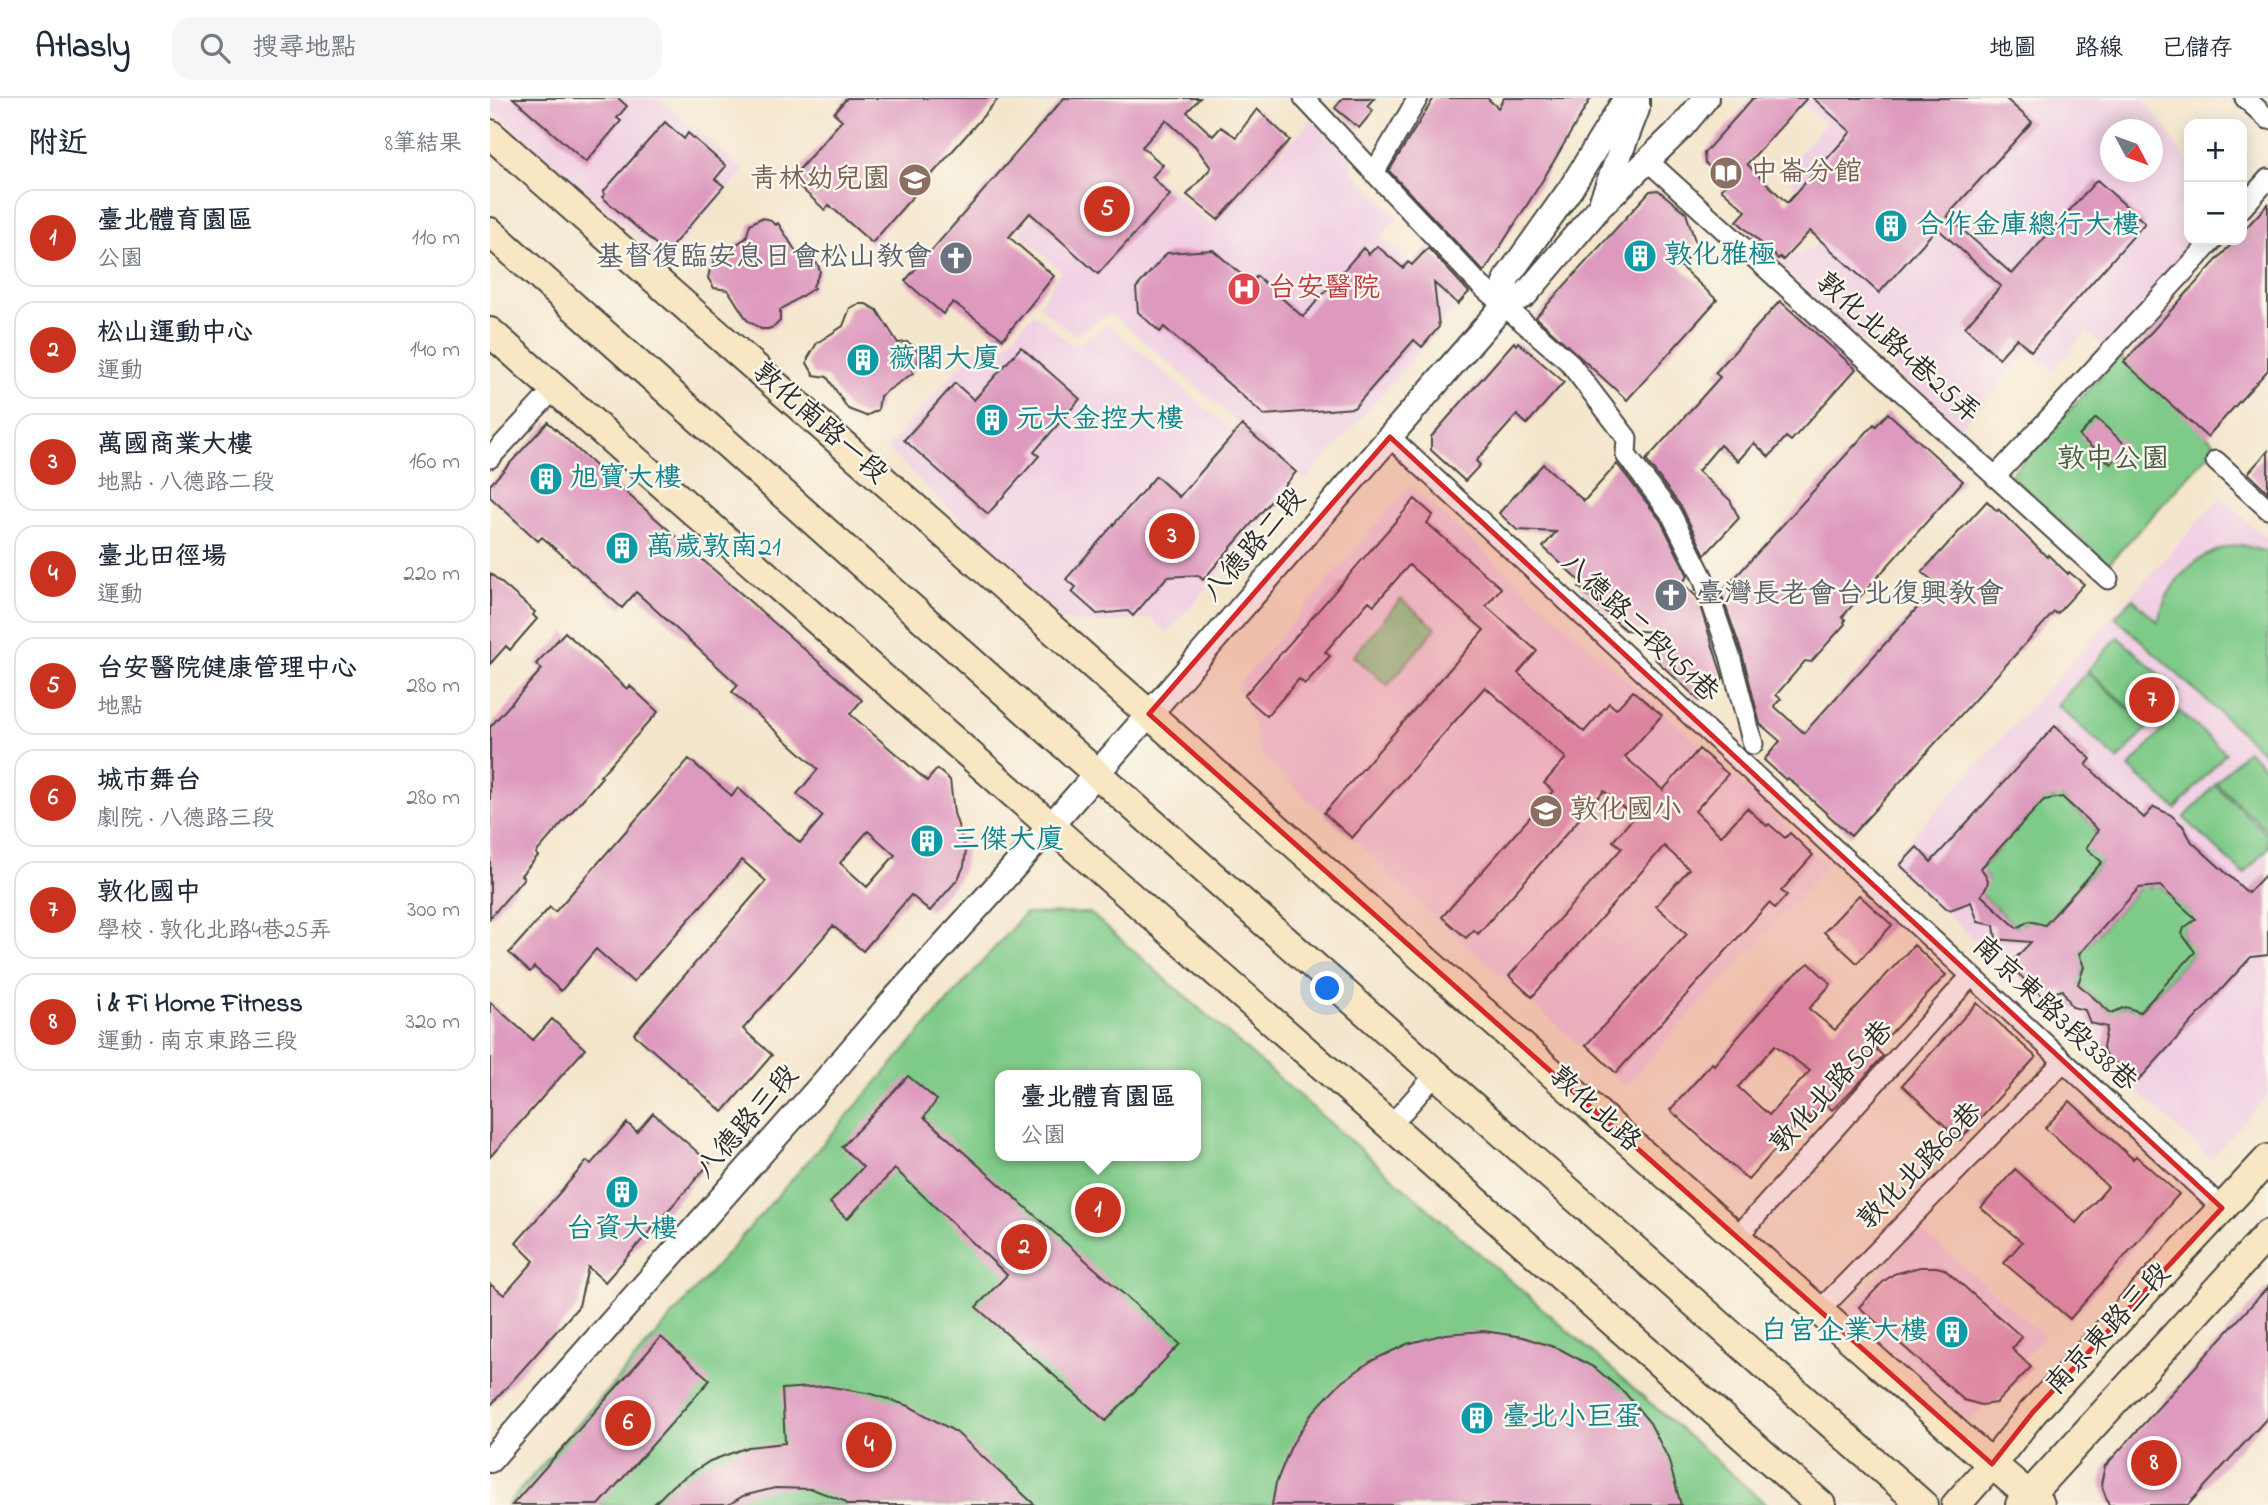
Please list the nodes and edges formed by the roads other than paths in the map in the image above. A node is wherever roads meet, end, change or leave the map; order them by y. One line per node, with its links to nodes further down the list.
1 (1304, 98): 10 (street)
2 (1418, 98): 10 (street)
3 (1626, 98): 16 (street, 八德路二段)
4 (1637, 98): 13 (street, 八德路二段)
5 (1706, 98): 9 (street)
6 (2245, 98): 7 (street)
7 (2268, 119)
8 (490, 134): 25 (main road, 敦化南路一段)
9 (1648, 161): 13 (street); 22 (street, 敦化北路4巷25弄)
10 (1374, 173): 16 (street)
11 (2268, 179): 12 (street)
12 (2247, 202)
13 (1599, 208): 16 (street, 八德路二段)
14 (490, 232): 27 (main road)
15 (2208, 245): 22 (street)
16 (1504, 305): 19 (street, 八德路二段); 26 (street)
17 (490, 332): 18 (main road)
18 (554, 388): 20 (street); 28 (main road)
19 (1390, 437): 25 (street, 八德路二段); 29 (street, 八德路二段451巷)
20 (490, 458)
21 (2216, 461): 23 (street)
22 (1995, 477): 24 (street, 敦化北路4巷25弄)
23 (2268, 509)
24 (2108, 579)
25 (1149, 714): 27 (street, 八德路二段); 36 (main road, 敦化北路)
26 (1753, 744)
27 (1096, 774): 28 (street, 八德路二段); 32 (main road)
28 (1051, 825): 33 (main road); 39 (street, 八德路三段)
29 (1850, 862): 30 (street, 南京東路3段338巷)
30 (1971, 976): 31 (street, 南京東路3段338巷); 36 (street, 敦化北路50巷)
31 (2063, 1062): 35 (street, 南京東路3段338巷); 38 (street, 敦化北路60巷)
32 (1436, 1074): 33 (street); 43 (main road)
33 (1391, 1125): 42 (main road)
34 (2268, 1159): 35 (main road, 南京東路三段)
35 (2222, 1208): 40 (main road, 南京東路三段)
36 (1737, 1237): 38 (main road, 敦化北路)
37 (2266, 1242): 41 (main road, 南京東路三段)
38 (1819, 1311): 40 (main road, 敦化北路)
39 (490, 1460)
40 (1992, 1464): 41 (main road, 敦化北路); 44 (main road, 南京東路三段)
41 (2030, 1502)
42 (1821, 1505)
43 (1923, 1505)
44 (1956, 1505)

